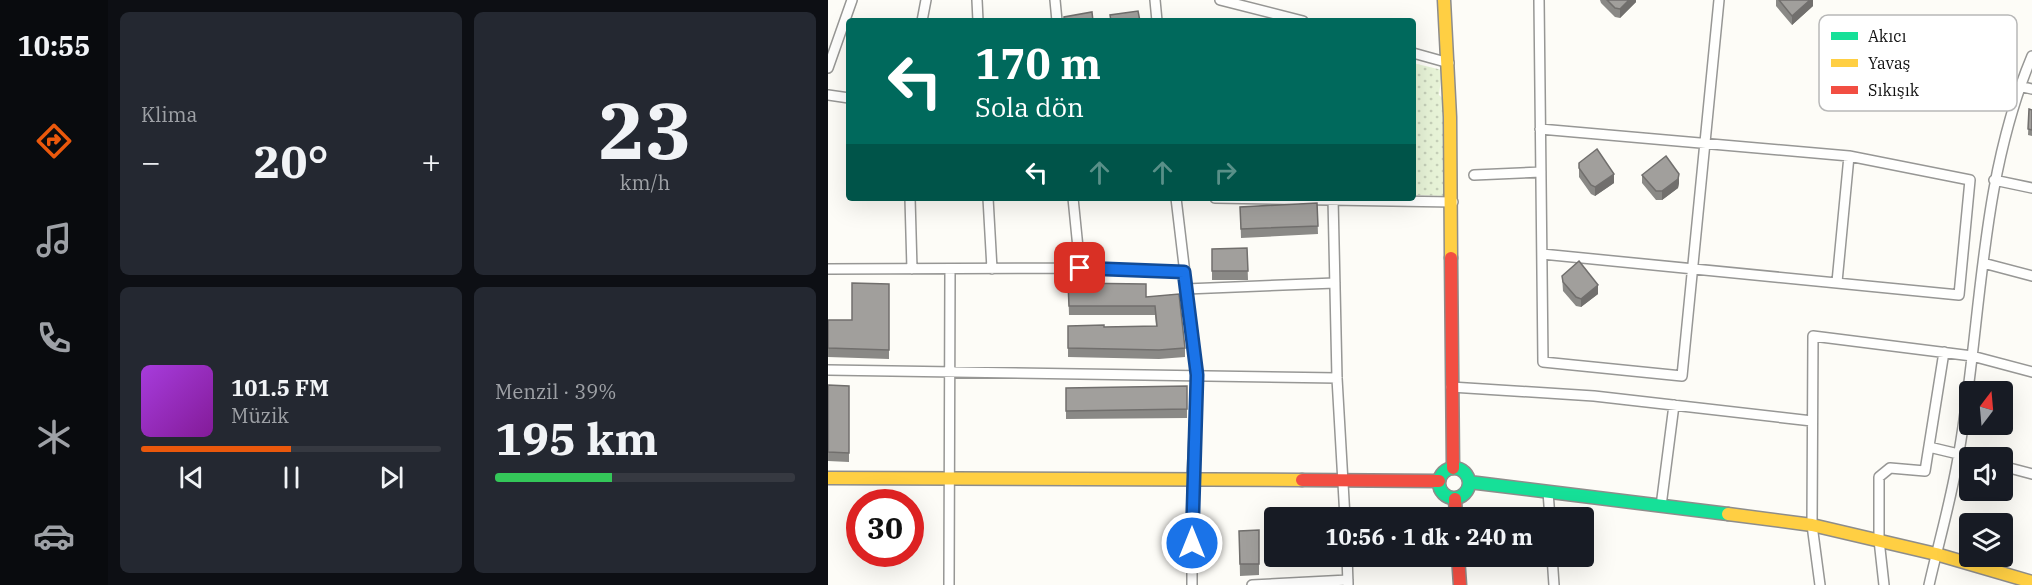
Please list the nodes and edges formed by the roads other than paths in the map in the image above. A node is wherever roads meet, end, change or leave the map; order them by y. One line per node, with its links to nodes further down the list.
1 (852, 0): 18 (street)
2 (926, 0): 10 (street)
3 (977, 0): 11 (street)
4 (1055, 0): 12 (street)
5 (1155, 0): 13 (street)
6 (1220, 0): 14 (street)
7 (1444, 0): 17 (street)
8 (1539, 0): 25 (street)
9 (1719, 0): 26 (street)
10 (923, 18)
11 (978, 18)
12 (1057, 18)
13 (1157, 18)
14 (1291, 18)
15 (1416, 53): 17 (street)
16 (2032, 56): 19 (street)
17 (1449, 63): 38 (street)
18 (828, 68)
19 (2019, 86): 20 (street); 21 (street)
20 (2032, 89)
21 (2017, 94)
22 (828, 95): 23 (street)
23 (846, 98)
24 (2012, 111): 30 (street)
25 (1540, 129): 26 (street); 28 (street)
26 (1705, 144): 27 (street); 41 (street)
27 (1849, 156): 49 (street); 49 (street)
28 (1541, 172): 29 (street); 39 (street)
29 (1474, 175)
30 (1994, 180): 31 (street); 40 (street)
31 (2032, 188)
32 (910, 201): 44 (street)
33 (988, 201): 46 (street)
34 (1073, 201): 42 (street)
35 (1176, 201): 47 (street)
36 (1333, 201): 50 (street)
37 (1413, 201): 38 (street)
38 (1453, 202): 59 (street)
39 (1542, 254): 41 (street); 41 (street)
40 (1983, 263): 48 (street); 53 (street)
41 (1693, 267): 49 (street)
42 (1080, 268): 46 (street); 47 (street)
43 (828, 269): 44 (street)
44 (912, 269): 45 (street)
45 (950, 269): 46 (street); 55 (street)
46 (992, 269)
47 (1184, 272): 51 (street)
48 (2032, 276)
49 (1837, 282)
50 (1335, 283): 51 (street); 58 (street)
51 (1186, 289): 57 (street)
52 (1944, 352): 53 (street); 61 (street); 62 (street)
53 (1972, 356): 56 (street); 63 (street)
54 (828, 370): 55 (street)
55 (950, 371): 57 (street); 69 (street)
56 (2032, 372)
57 (1197, 375): 58 (street); 70 (street)
58 (1337, 378): 71 (street)
59 (1450, 387): 60 (street); 65 (street)
60 (1674, 405): 61 (street); 76 (street)
61 (1812, 421): 80 (street)
62 (1929, 447): 64 (street); 81 (street)
63 (1960, 447)
64 (1959, 453): 82 (street)
65 (1453, 468): 72 (street); 73 (street)
66 (2013, 469): 67 (street)
67 (2032, 474)
68 (828, 478): 69 (street)
69 (951, 478): 70 (street); 88 (street)
70 (1192, 479): 71 (street); 89 (street)
71 (1343, 480): 72 (street); 77 (street)
72 (1439, 481): 75 (street)
73 (1469, 482): 74 (street); 75 (street)
74 (1548, 492): 76 (street); 79 (street)
75 (1455, 499): 78 (street)
76 (1661, 506): 80 (street)
77 (1344, 507)
78 (1455, 507)
79 (1549, 507)
80 (1812, 525): 81 (street); 93 (street)
81 (1879, 540): 82 (street); 94 (street)
82 (1936, 554): 86 (street); 95 (street)
83 (1347, 567): 87 (street)
84 (1459, 567): 91 (street)
85 (1553, 567): 92 (street)
86 (2032, 582)
87 (1348, 583): 90 (street)
88 (949, 585)
89 (1192, 585)
90 (1252, 585)
91 (1460, 585)
92 (1554, 585)
93 (1820, 585)
94 (1884, 585)
95 (1929, 585)

